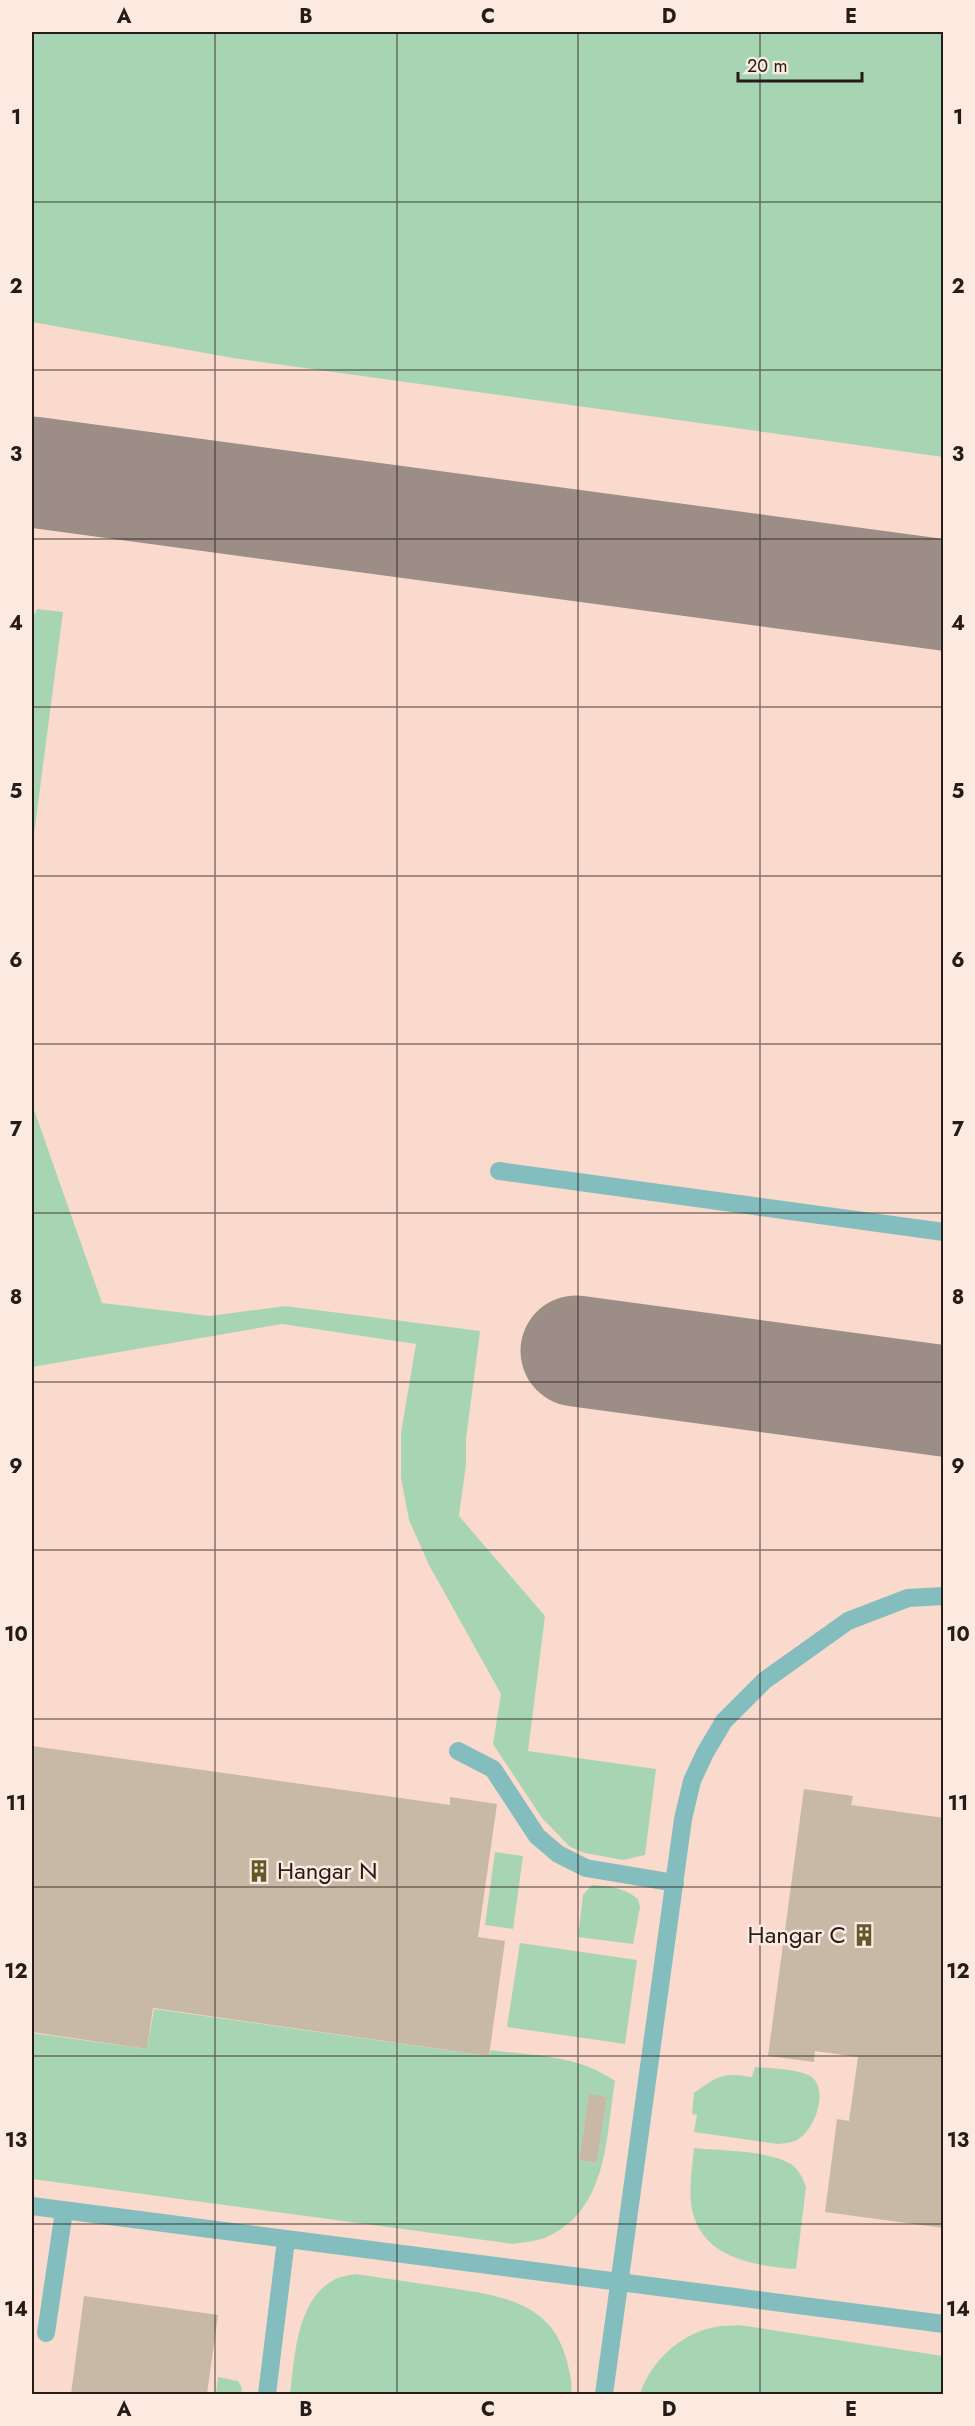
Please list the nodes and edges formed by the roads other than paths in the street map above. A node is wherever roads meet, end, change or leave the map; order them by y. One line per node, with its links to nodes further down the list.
1 (499, 1171): 2 (lane)
2 (944, 1232)
3 (944, 1596): 5 (lane)
4 (458, 1751): 5 (lane)
5 (675, 1883): 9 (lane)
6 (32, 2206): 7 (lane)
7 (64, 2211): 8 (lane); 11 (lane)
8 (286, 2240): 9 (lane); 12 (lane)
9 (620, 2282): 10 (lane); 13 (lane)
10 (944, 2324)
11 (46, 2333)
12 (267, 2394)
13 (604, 2394)

